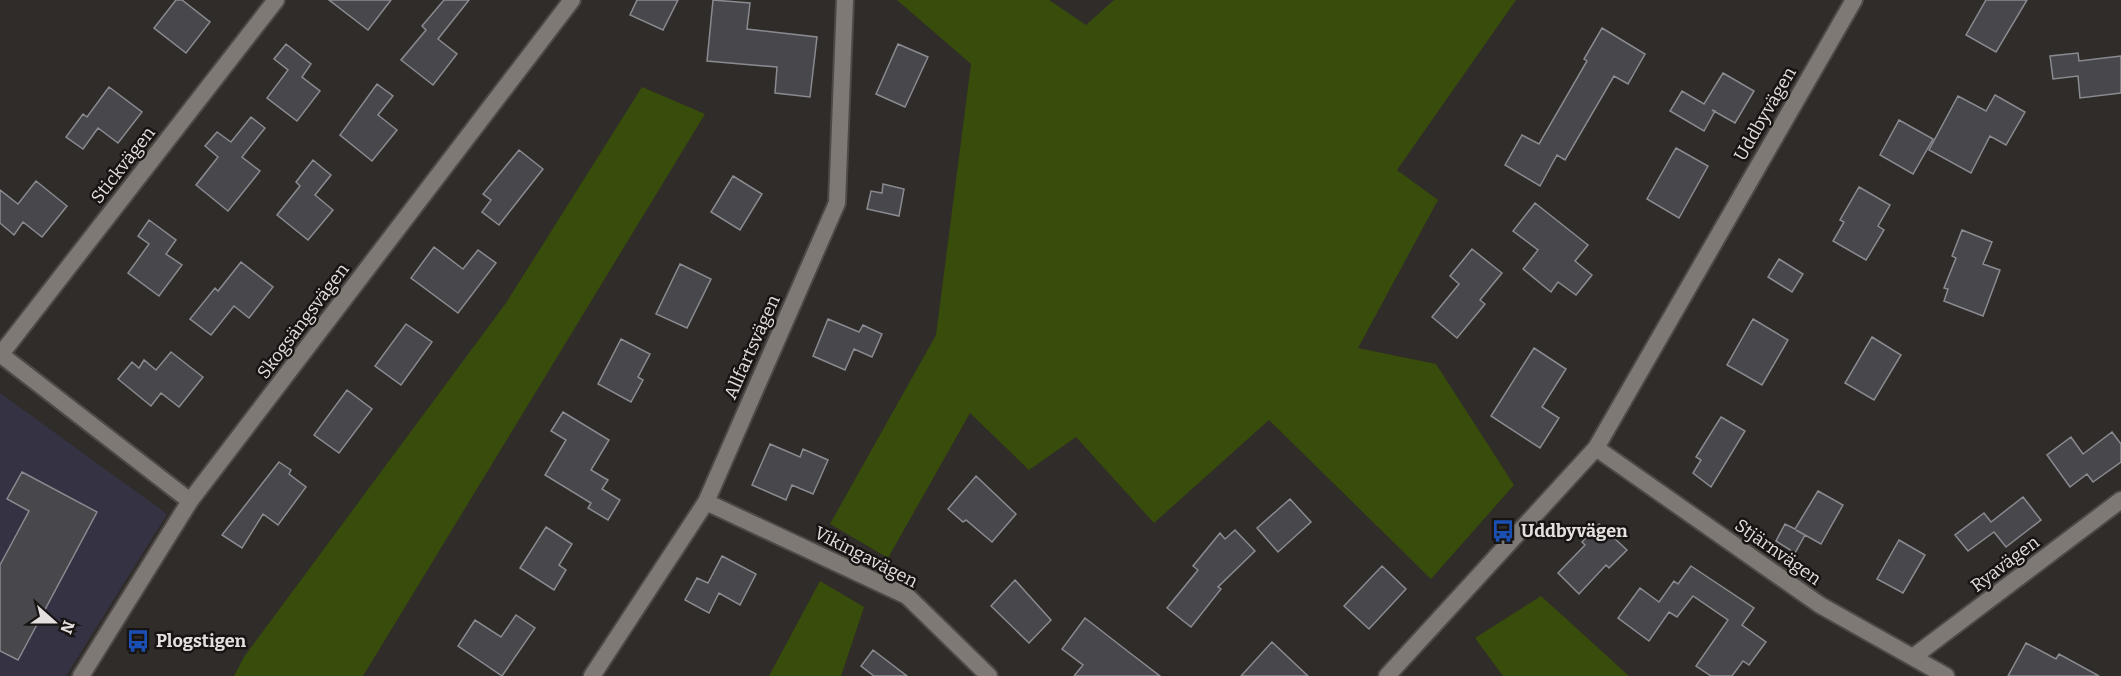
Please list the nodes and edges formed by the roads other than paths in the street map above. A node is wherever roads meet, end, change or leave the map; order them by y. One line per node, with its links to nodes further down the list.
1 (276, 0): 5 (street, Stickvägen)
2 (573, 0): 8 (street, Skogsängsvägen)
3 (845, 0): 9 (street, Allfartsvägen)
4 (1854, 0): 6 (street, Uddbyvägen)
5 (0, 354): 8 (street)
6 (1596, 448): 10 (street, Stjärnvägen); 14 (street, Uddbyvägen)
7 (2121, 500): 10 (street, Ryavägen)
8 (190, 501): 11 (street, Skogsängsvägen)
9 (705, 502): 12 (street, Allfartsvägen); 13 (street, Vikingavägen)
10 (1913, 657): 15 (street, Stjärnvägen)
11 (81, 676)
12 (592, 676)
13 (989, 676)
14 (1387, 676)
15 (1946, 676)

